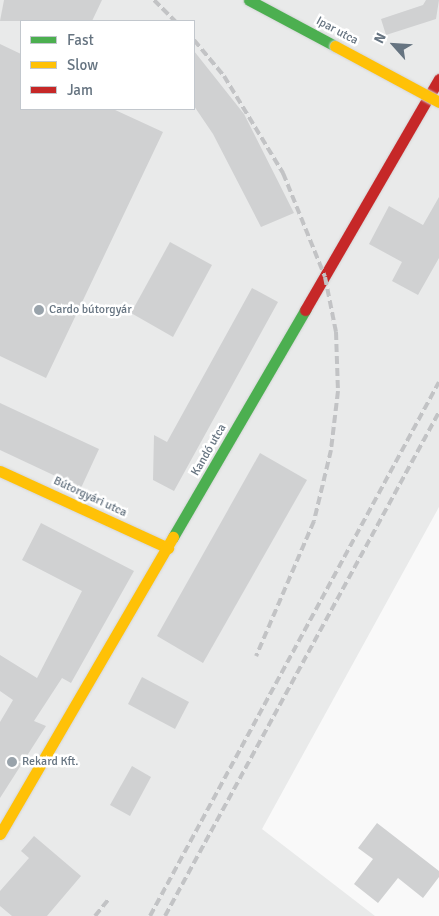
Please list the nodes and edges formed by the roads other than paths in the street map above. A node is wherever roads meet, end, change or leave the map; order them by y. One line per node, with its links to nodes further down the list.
1 (249, 0): 3 (street, Ipar utca, bridge)
2 (439, 79): 5 (street, Kandó utca)
3 (439, 102)
4 (0, 471): 5 (street, Bútorgyári utca)
5 (168, 548): 6 (street, Kandó utca)
6 (0, 834)

